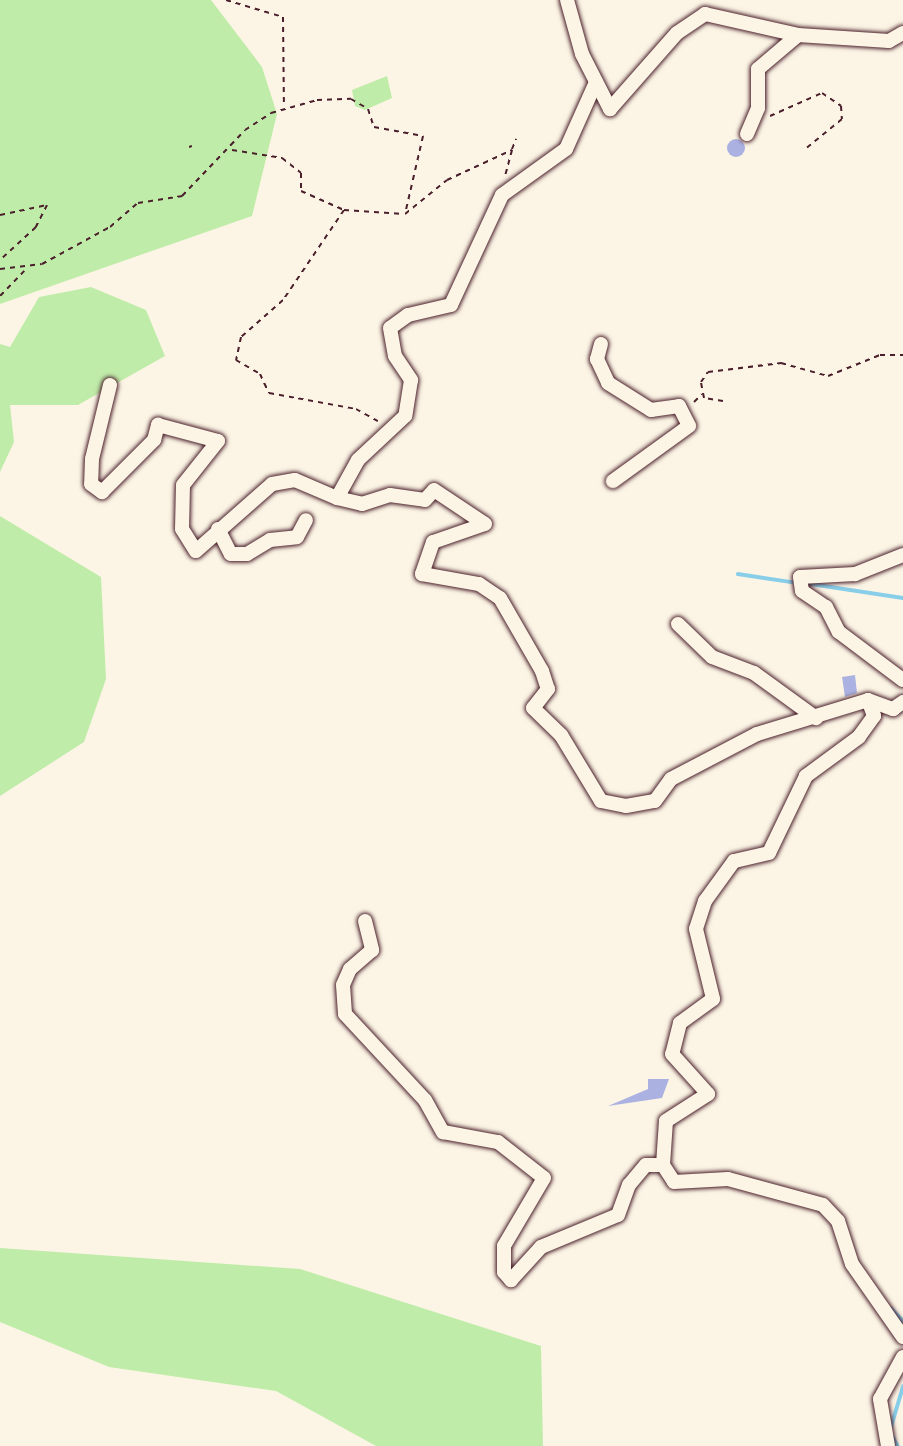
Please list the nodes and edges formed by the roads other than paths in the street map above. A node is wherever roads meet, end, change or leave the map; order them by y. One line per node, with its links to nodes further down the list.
1 (567, 0): 4 (street)
2 (903, 33): 3 (street)
3 (797, 35): 4 (street); 5 (street)
4 (596, 82): 9 (street)
5 (747, 134)
6 (601, 344): 8 (street)
7 (110, 386): 11 (street)
8 (613, 481)
9 (337, 498): 11 (street); 17 (street)
10 (306, 520): 11 (street)
11 (218, 529)
12 (903, 555): 14 (street)
13 (678, 624): 17 (street)
14 (903, 680)
15 (867, 701): 16 (street); 17 (street); 19 (street)
16 (903, 702)
17 (816, 718)
18 (365, 921): 19 (street)
19 (663, 1165): 20 (street)
20 (903, 1337)
21 (903, 1357): 22 (street)
22 (888, 1446)

